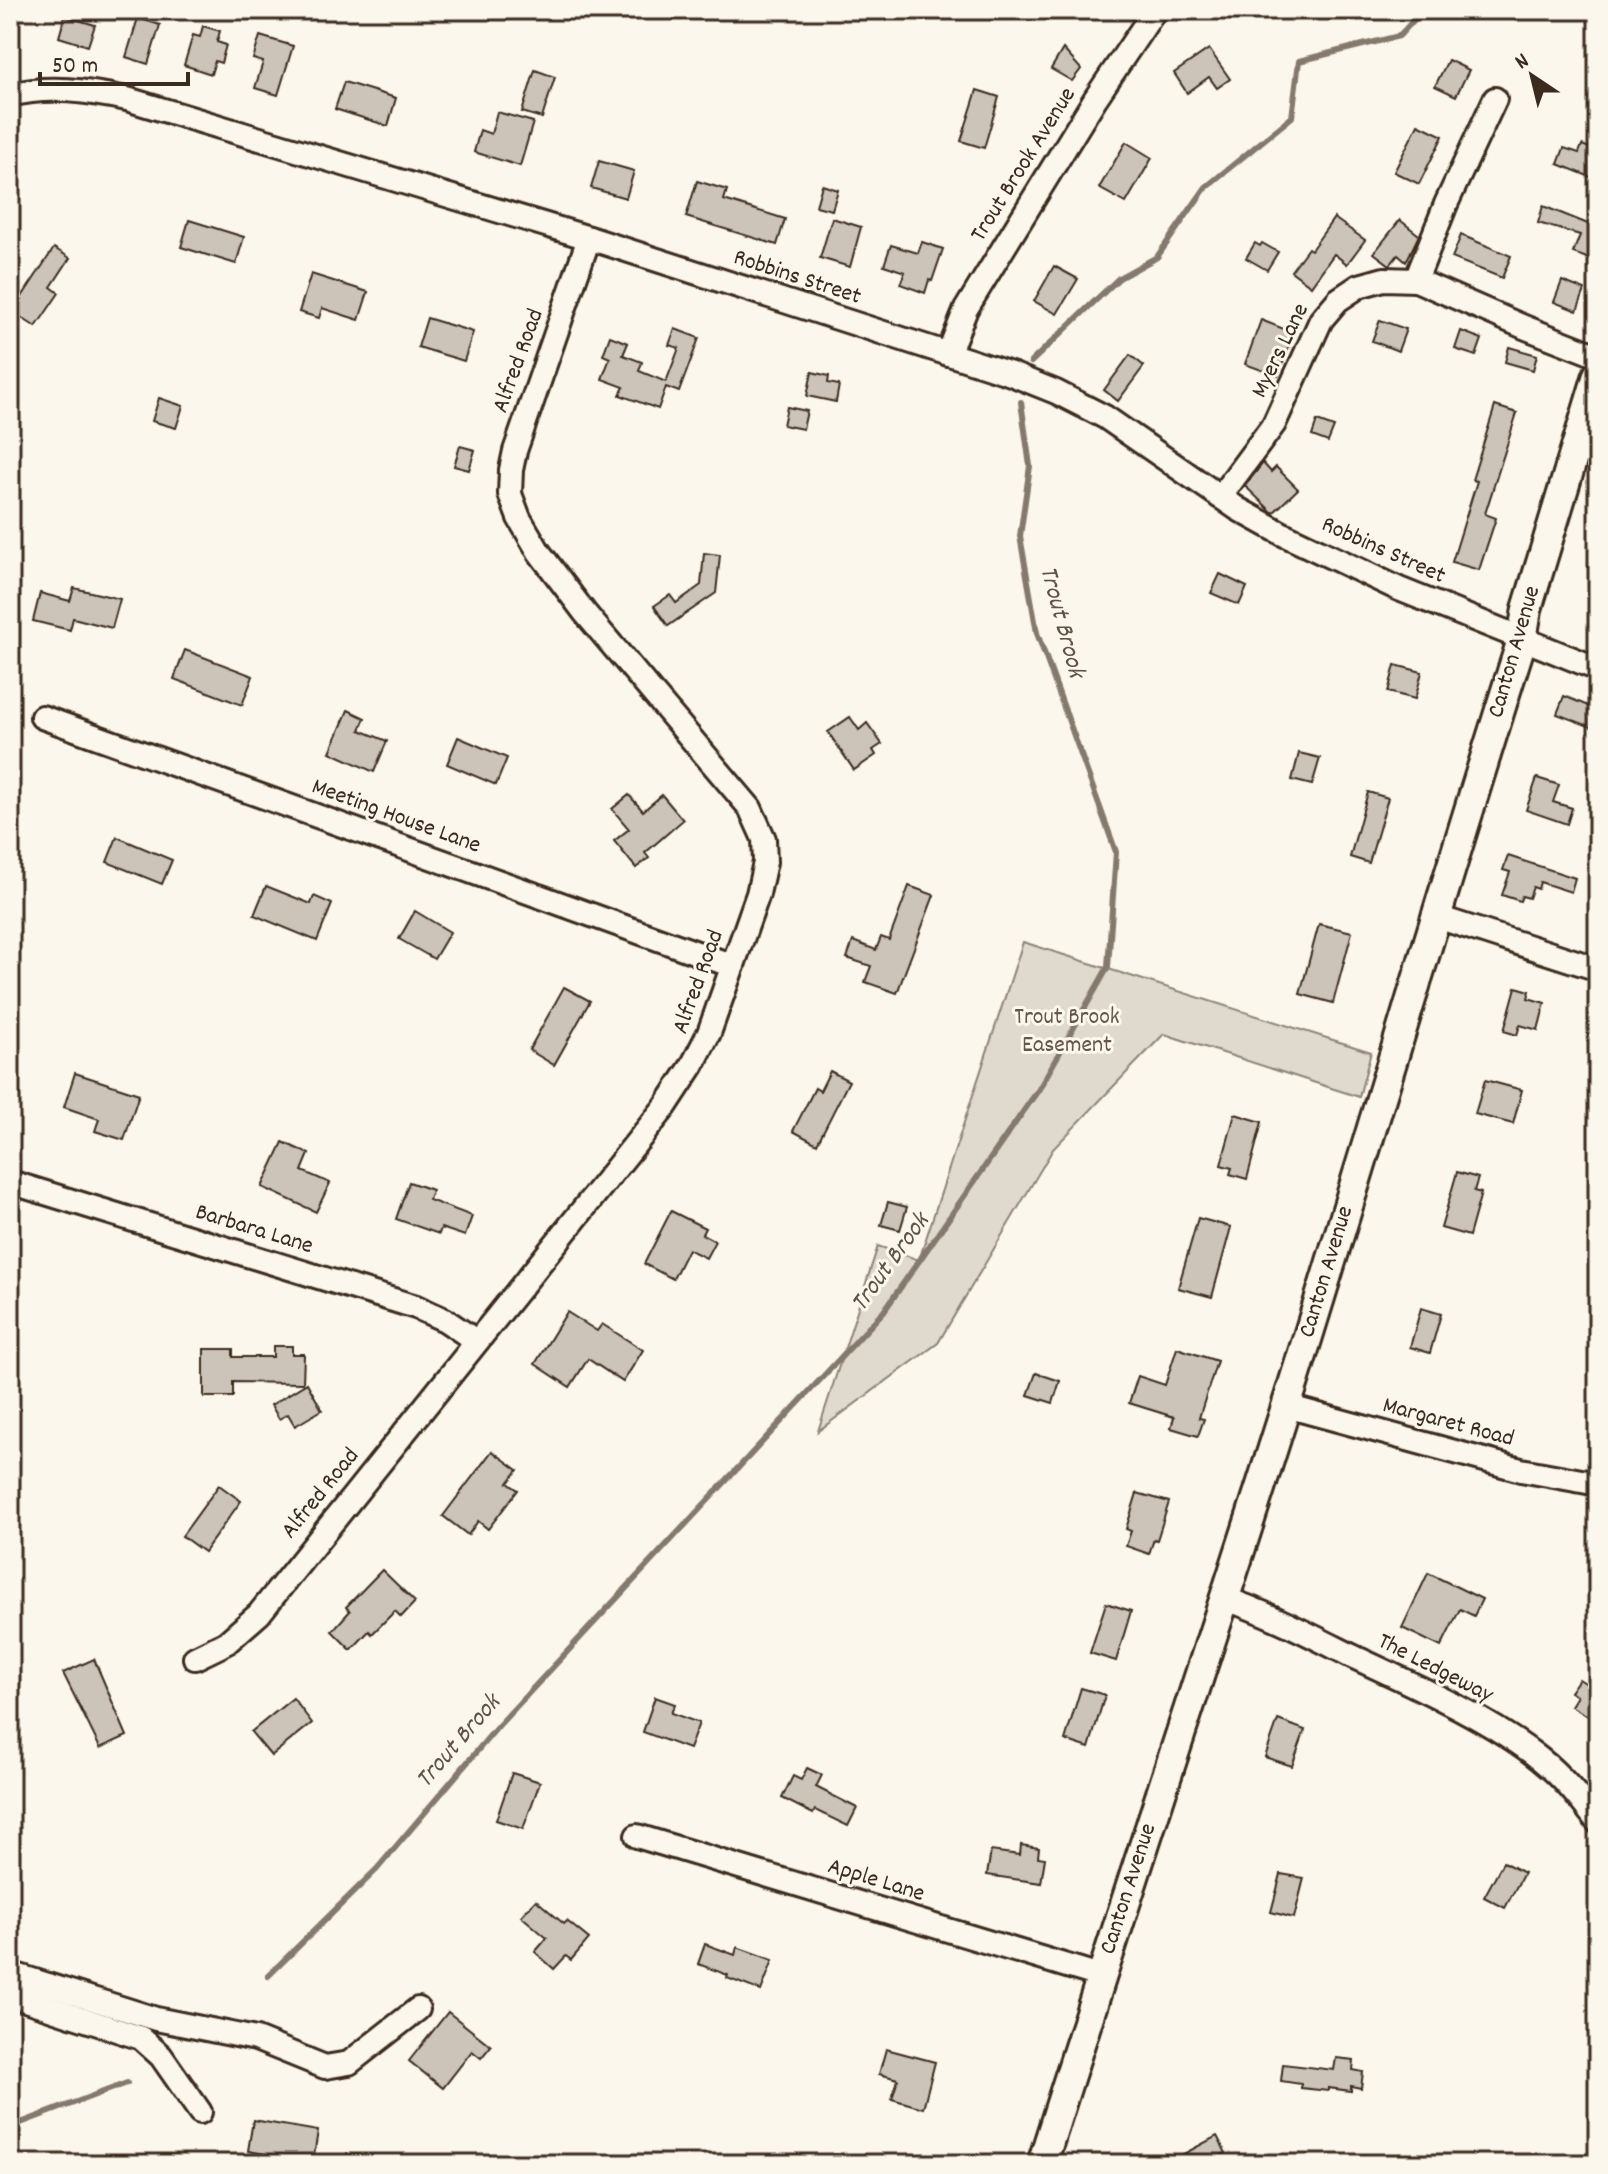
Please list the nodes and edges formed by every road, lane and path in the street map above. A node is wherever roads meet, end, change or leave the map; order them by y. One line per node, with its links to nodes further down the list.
1 (1155, 10): 6 (street, Trout Brook Avenue)
2 (10, 95): 4 (street, Robbins Street)
3 (1495, 99): 5 (street)
4 (589, 238): 6 (street, Robbins Street); 14 (street, Alfred Road)
5 (1416, 280): 7 (street, Myers Lane); 9 (street, Myers Lane)
6 (948, 354): 9 (street, Robbins Street)
7 (1598, 356)
8 (1598, 375): 10 (main road, Canton Avenue)
9 (1220, 497): 10 (street, Robbins Street)
10 (1522, 640): 11 (street, Robbins Street); 13 (main road, Canton Avenue)
11 (1598, 669)
12 (42, 717): 14 (street, Meeting House Lane)
13 (1434, 916): 15 (street); 18 (main road, Canton Avenue)
14 (733, 966): 17 (street, Alfred Road)
15 (1598, 969)
16 (10, 1182): 17 (street, Barbara Lane)
17 (476, 1341): 21 (street, Alfred Road)
18 (1286, 1406): 19 (street, Margaret Road); 20 (main road, Canton Avenue)
19 (1598, 1484)
20 (1223, 1598): 22 (street, The Ledgeway); 25 (main road, Canton Avenue)
21 (195, 1658)
22 (1598, 1822)
23 (637, 1836): 25 (street, Apple Lane)
24 (10, 1973): 27 (street)
25 (1100, 1976): 29 (main road, Canton Avenue)
26 (10, 1995): 28 (street)
27 (418, 2009)
28 (200, 2112)
29 (1042, 2164)

